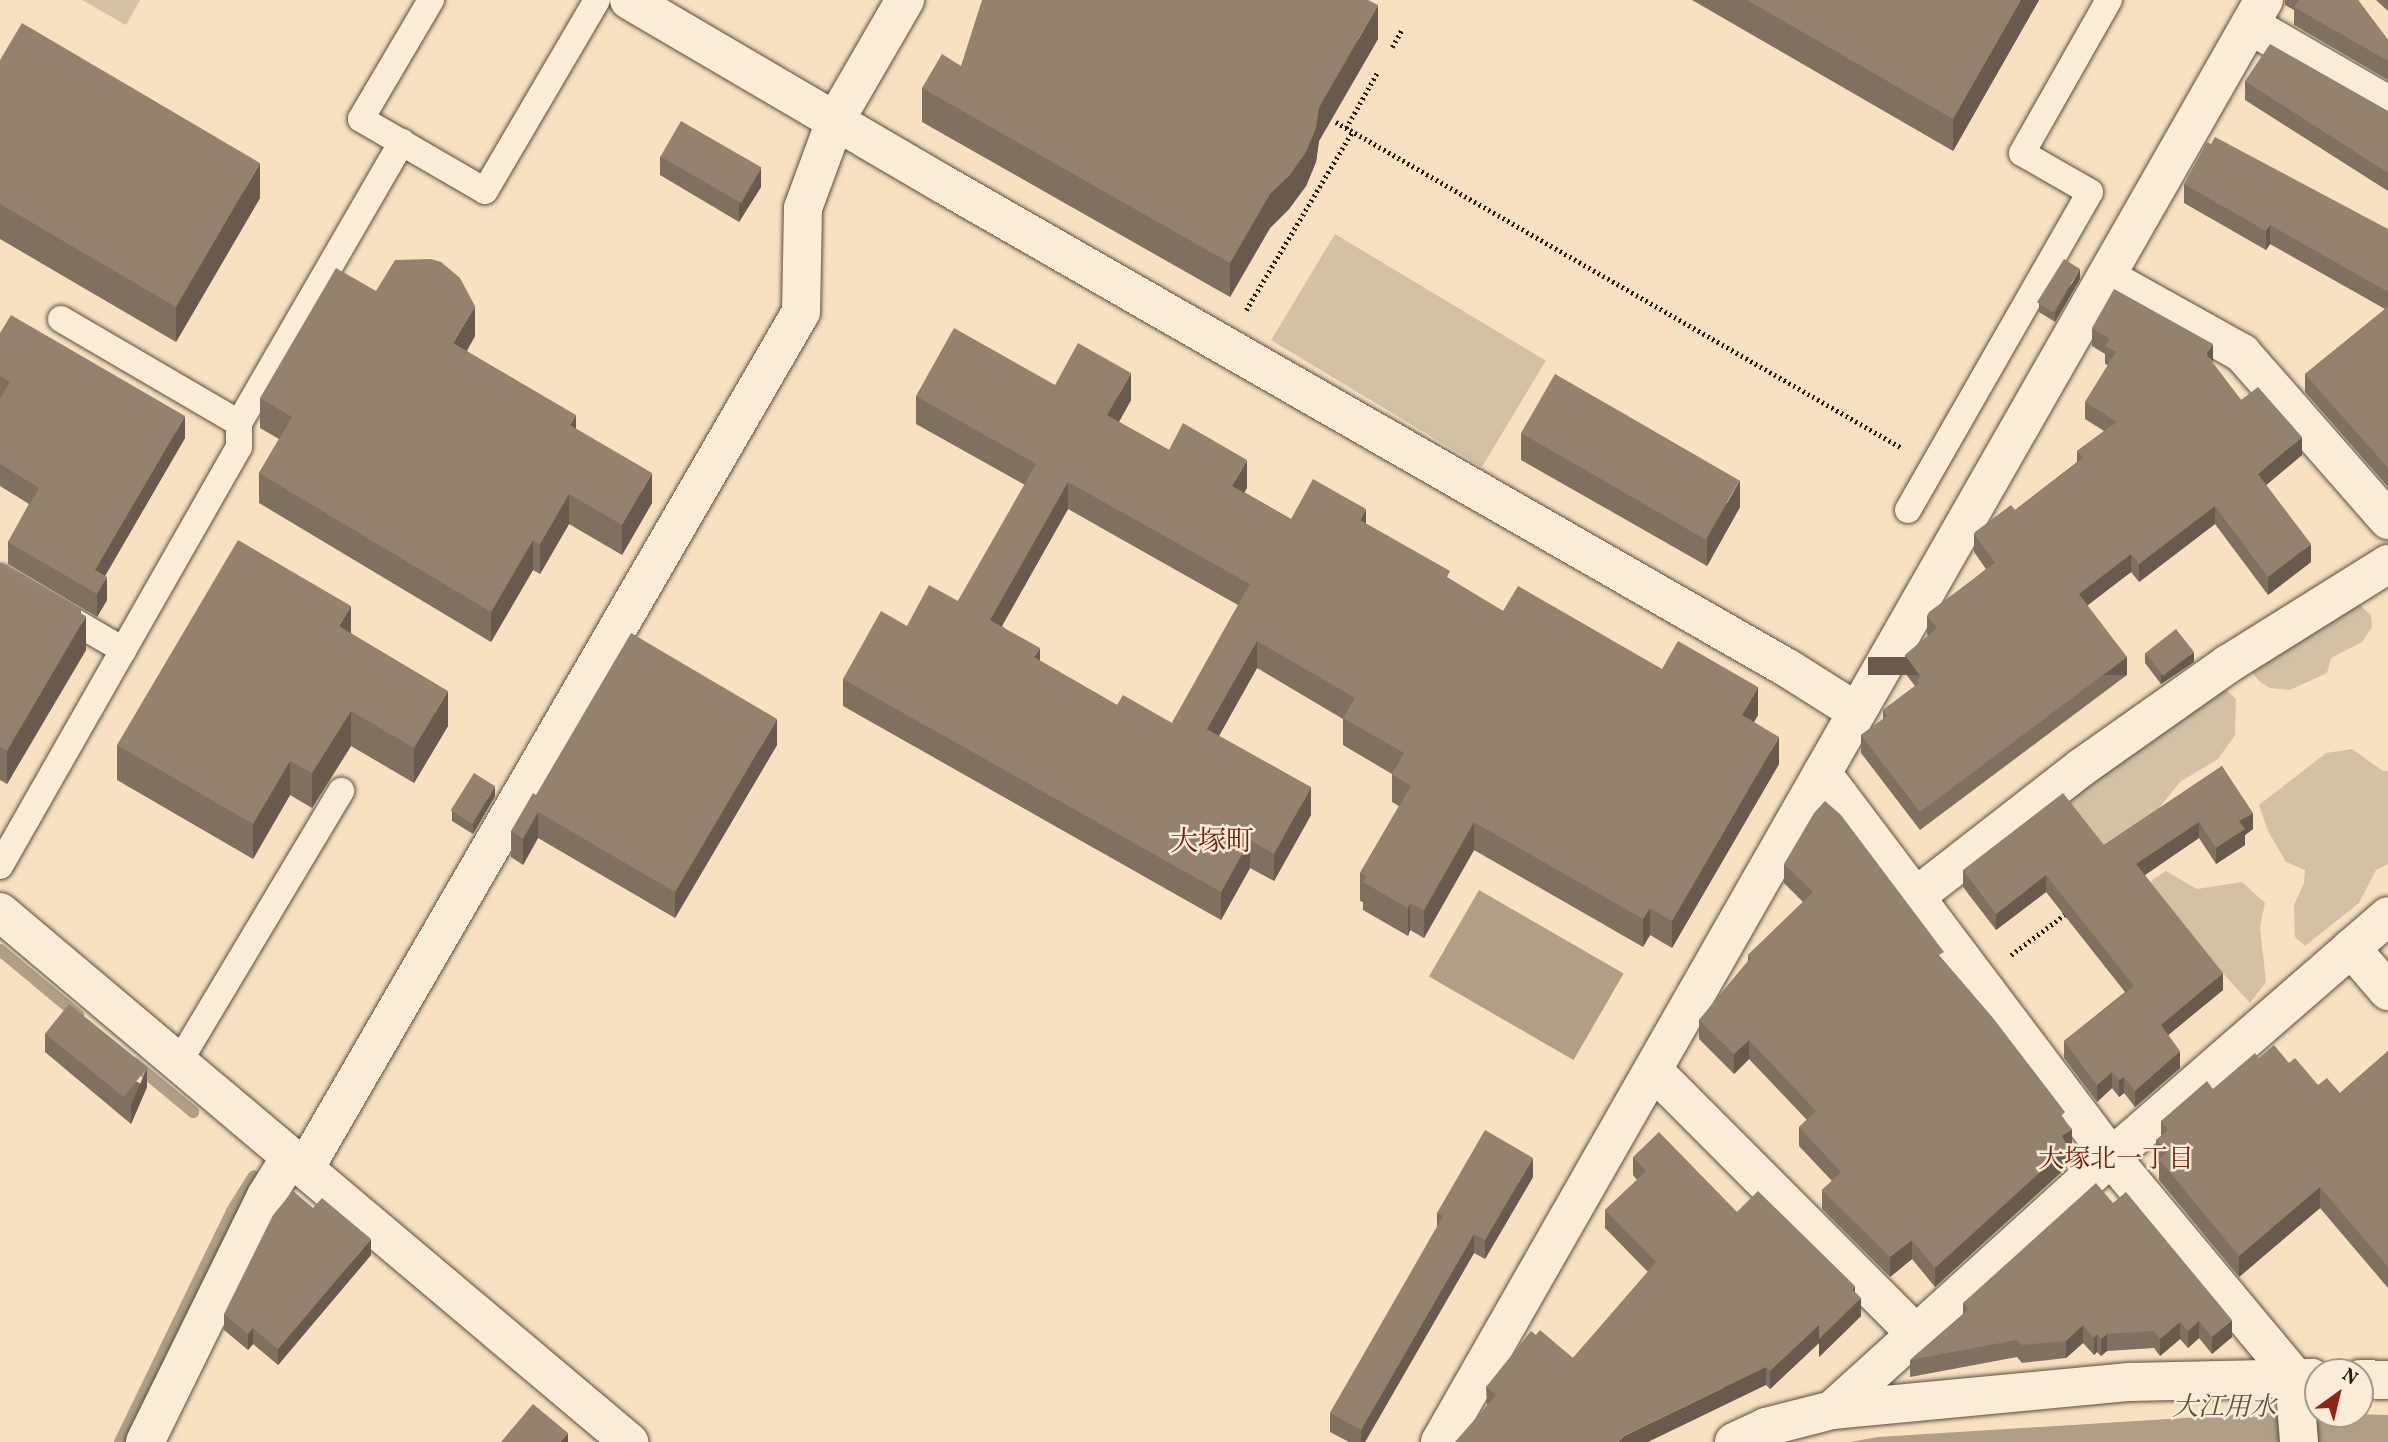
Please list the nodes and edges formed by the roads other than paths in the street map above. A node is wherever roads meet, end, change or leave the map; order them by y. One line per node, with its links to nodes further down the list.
1 (431, 0): 9 (lane)
2 (597, 0): 9 (lane)
3 (629, 0): 8 (street)
4 (905, 0): 8 (street)
5 (2109, 0): 13 (lane)
6 (2257, 13): 7 (street); 10 (street)
7 (2388, 105)
8 (836, 120): 18 (street); 30 (street)
9 (402, 142): 12 (lane)
10 (2106, 277): 14 (street); 18 (street)
11 (61, 319): 12 (lane)
12 (239, 423): 17 (lane)
13 (1908, 510)
14 (2388, 520)
15 (2388, 564): 22 (street)
16 (0, 578): 17 (lane)
17 (123, 650): 21 (lane)
18 (1857, 712): 19 (street)
19 (1822, 773): 22 (street); 28 (street)
20 (341, 791): 27 (lane)
21 (0, 866)
22 (1915, 897): 29 (street)
23 (0, 912): 27 (street)
24 (2388, 916): 25 (street)
25 (2351, 948): 26 (street); 29 (street)
26 (2388, 991)
27 (179, 1062): 30 (street)
28 (1653, 1070): 31 (street); 36 (street)
29 (2111, 1157): 31 (street); 32 (street)
30 (298, 1162): 34 (street); 35 (street)
31 (1916, 1334): 33 (street)
32 (2303, 1386): 33 (street); 38 (street)
33 (1832, 1410): 37 (street)
34 (145, 1442)
35 (629, 1442)
36 (1440, 1442)
37 (1734, 1442)
38 (2299, 1442)

